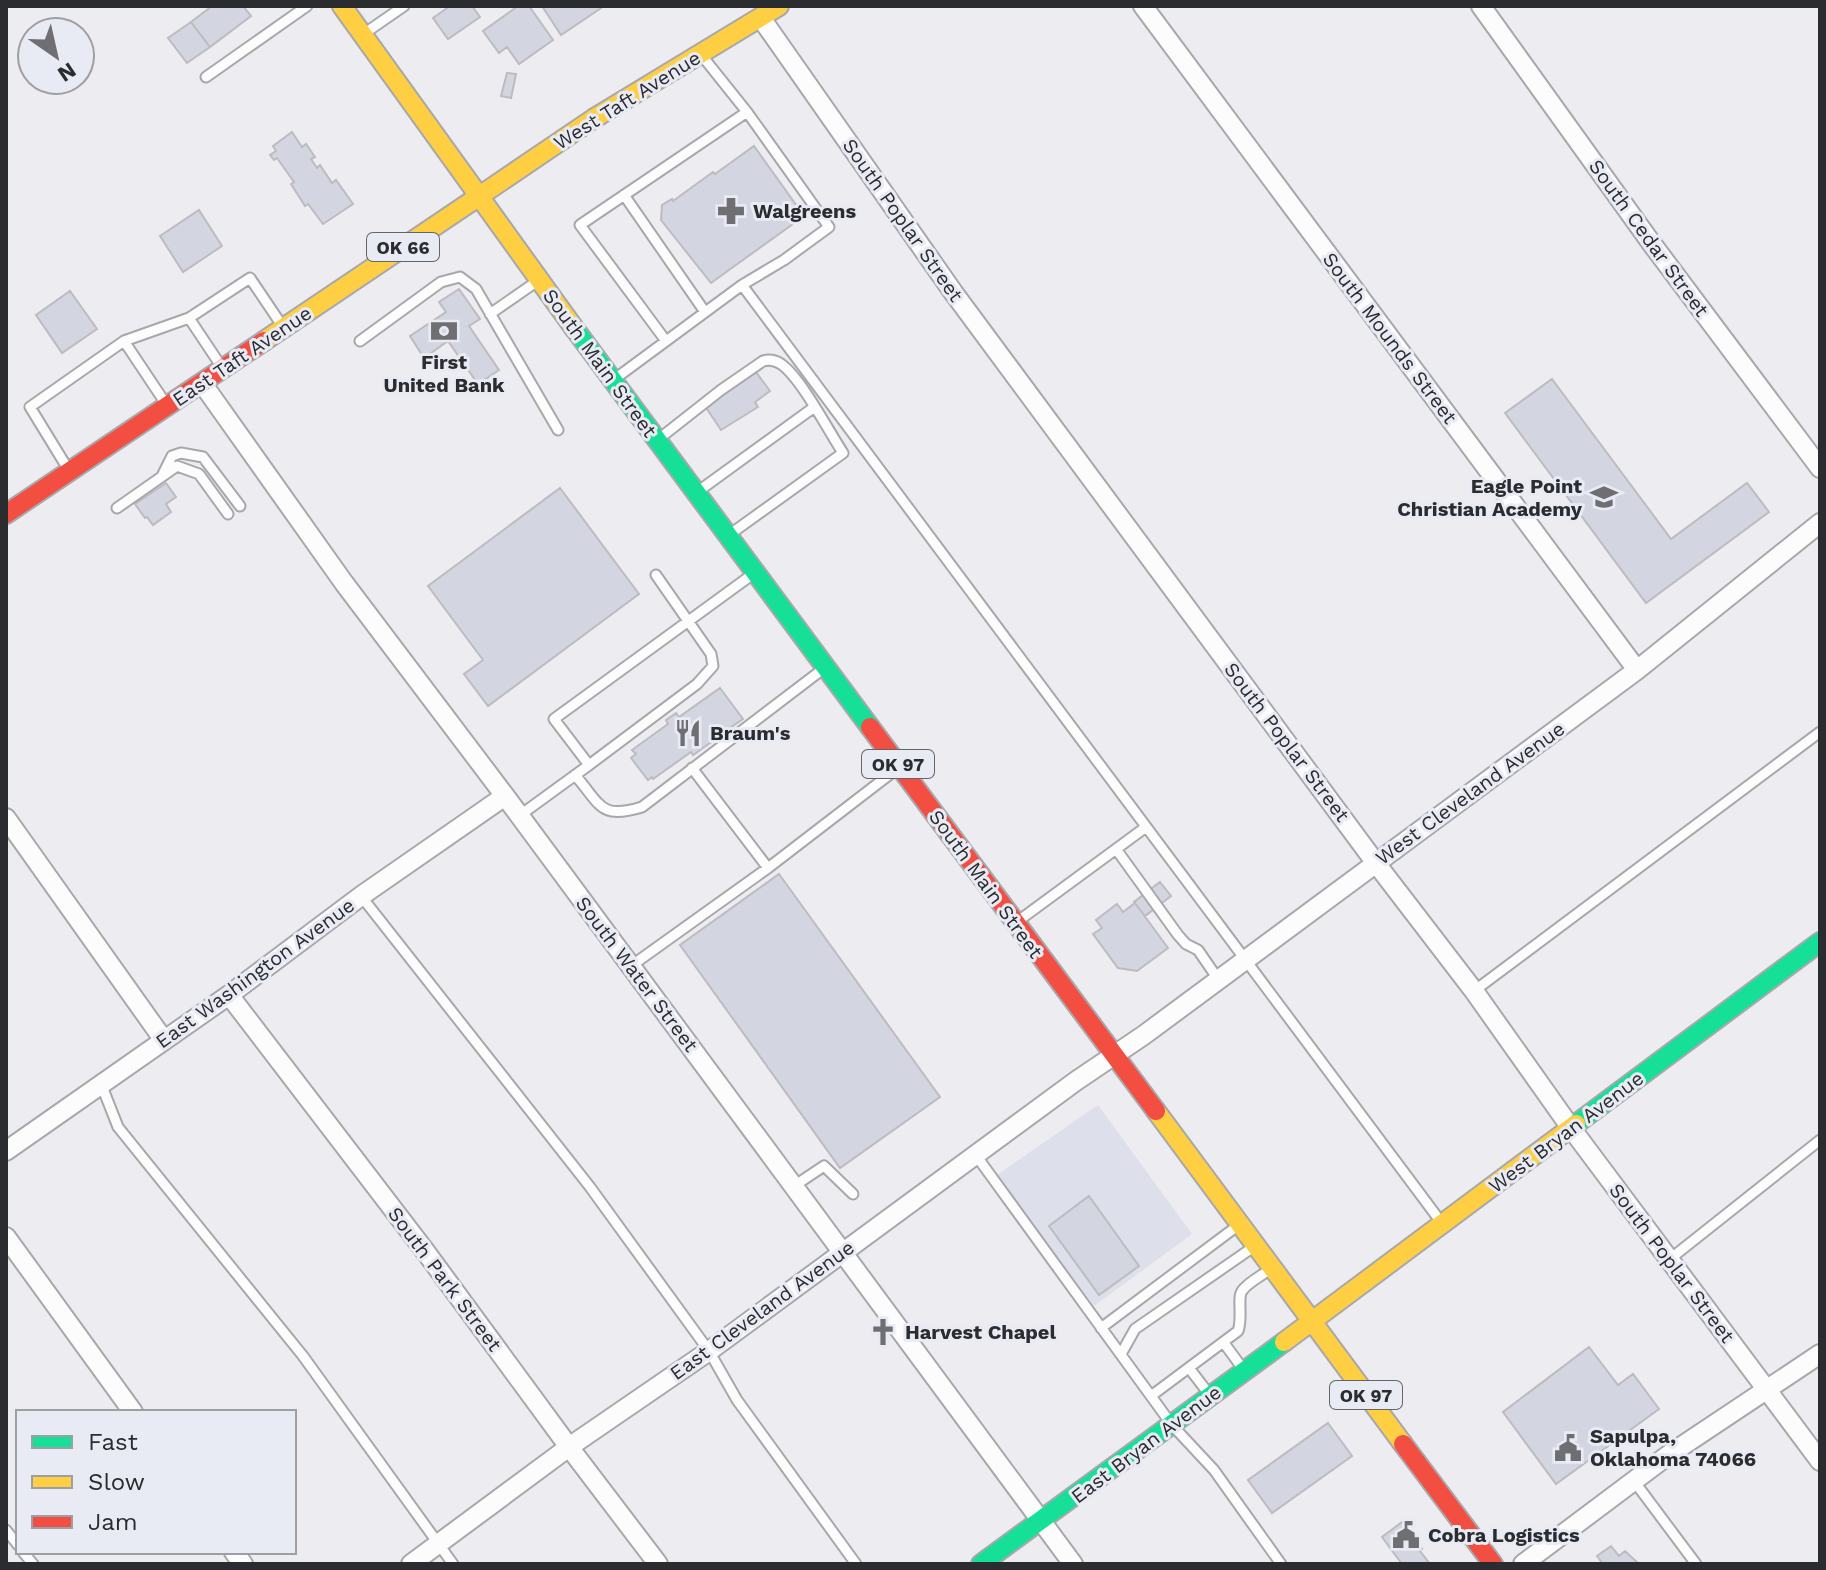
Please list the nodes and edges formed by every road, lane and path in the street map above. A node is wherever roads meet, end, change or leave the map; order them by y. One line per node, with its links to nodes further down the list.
1 (307, 6): 10 (lane)
2 (342, 6): 8 (main road, South Main Street)
3 (404, 6): 8 (lane)
4 (779, 6): 7 (main road, West Taft Avenue / OK 66)
5 (1143, 6): 44 (street, South Mounds Street)
6 (1481, 6): 30 (street, South Cedar Street)
7 (761, 18): 9 (main road, West Taft Avenue / OK 66); 55 (street, South Poplar Street)
8 (362, 35): 13 (main road, South Main Street)
9 (706, 51): 11 (lane); 13 (main road, West Taft Avenue / OK 66)
10 (206, 77)
11 (747, 112): 12 (lane); 15 (lane)
12 (624, 195): 16 (lane); 22 (lane)
13 (478, 197): 14 (main road, South Main Street / OK 97); 19 (main road, East Taft Avenue / OK 66)
14 (539, 280): 17 (lane); 24 (main road, South Main Street / OK 97)
15 (742, 285): 16 (lane); 53 (lane)
16 (705, 312): 22 (lane)
17 (490, 314): 21 (lane); 28 (lane)
18 (189, 318): 19 (lane); 20 (lane); 23 (lane)
19 (284, 328): 23 (main road, East Taft Avenue / OK 66)
20 (124, 341): 26 (lane); 31 (lane)
21 (360, 341)
22 (666, 341): 24 (lane)
23 (223, 369): 25 (main road, East Taft Avenue / OK 66)
24 (613, 381): 29 (main road, South Main Street / OK 97)
25 (202, 383): 26 (main road, East Taft Avenue / OK 66); 50 (street, South Water Street)
26 (167, 406): 31 (main road, East Taft Avenue / OK 66)
27 (813, 408): 29 (lane); 33 (lane); 39 (lane)
28 (558, 430)
29 (657, 440): 33 (main road, South Main Street / OK 97)
30 (1820, 468)
31 (70, 472): 36 (main road, East Taft Avenue / OK 66)
32 (161, 477): 34 (lane); 35 (lane); 37 (lane)
33 (697, 493): 39 (main road, South Main Street / OK 97)
34 (240, 506)
35 (117, 508)
36 (6, 514)
37 (228, 514)
38 (1820, 523): 44 (street, West Cleveland Avenue)
39 (729, 536): 40 (main road, South Main Street / OK 97)
40 (755, 572): 42 (lane); 43 (main road, South Main Street / OK 97)
41 (656, 575): 42 (lane)
42 (689, 621): 46 (lane); 46 (lane)
43 (826, 667): 47 (main road, South Main Street / OK 97); 48 (lane)
44 (1637, 670): 55 (street, West Cleveland Avenue)
45 (1820, 732): 63 (lane)
46 (589, 765): 49 (lane)
47 (900, 767): 56 (lane); 58 (main road, South Main Street / OK 97)
48 (692, 768): 49 (lane); 56 (lane)
49 (575, 775): 51 (lane)
50 (505, 796): 51 (street, South Water Street); 57 (street, East Washington Avenue)
51 (519, 816): 61 (street, South Water Street)
52 (6, 818): 65 (street)
53 (1146, 827): 54 (lane); 60 (lane)
54 (1116, 849): 58 (lane); 62 (lane)
55 (1375, 862): 60 (street, West Cleveland Avenue); 63 (street, South Poplar Street)
56 (768, 868): 61 (lane)
57 (361, 896): 64 (street, East Washington Avenue); 84 (lane)
58 (1015, 923): 66 (main road, South Main Street / OK 97)
59 (1820, 942): 68 (main road, West Bryan Avenue)
60 (1244, 961): 62 (street, West Cleveland Avenue); 74 (lane)
61 (631, 966): 72 (street, South Water Street)
62 (1218, 979): 66 (street, West Cleveland Avenue)
63 (1474, 991): 68 (street, South Poplar Street)
64 (229, 995): 65 (street, East Washington Avenue); 94 (street, South Park Street)
65 (163, 1039): 67 (street, East Washington Avenue)
66 (1114, 1056): 71 (street, East Cleveland Avenue); 75 (main road, South Main Street / OK 97)
67 (101, 1084): 70 (street, East Washington Avenue); 98 (lane)
68 (1571, 1128): 74 (main road, West Bryan Avenue); 79 (street, South Poplar Street)
69 (1820, 1140): 79 (lane)
70 (6, 1151)
71 (975, 1154): 78 (street, East Cleveland Avenue); 82 (lane)
72 (794, 1186): 73 (lane); 78 (street, South Water Street)
73 (853, 1194)
74 (1442, 1224): 81 (main road, West Bryan Avenue)
75 (1239, 1225): 77 (main road, South Main Street / OK 97); 82 (lane)
76 (6, 1237): 92 (street)
77 (1255, 1246): 80 (main road, South Main Street / OK 97); 85 (lane)
78 (843, 1252): 84 (street, East Cleveland Avenue); 97 (street, South Water Street)
79 (1670, 1259): 89 (street, South Poplar Street)
80 (1271, 1268): 81 (main road, South Main Street / OK 97); 83 (lane)
81 (1311, 1321): 88 (main road, East Bryan Avenue); 106 (main road, South Main Street / OK 97)
82 (1101, 1328): 85 (lane)
83 (1224, 1343): 87 (lane); 88 (lane)
84 (709, 1351): 94 (street, East Cleveland Avenue); 102 (lane)
85 (1121, 1354): 90 (lane)
86 (1820, 1354): 89 (street)
87 (1189, 1368): 90 (lane); 91 (lane)
88 (1245, 1371): 91 (main road, East Bryan Avenue)
89 (1766, 1388): 95 (street, South Poplar Street); 96 (street)
90 (1151, 1396): 93 (lane)
91 (1210, 1397): 93 (main road, East Bryan Avenue)
92 (132, 1410)
93 (1172, 1425): 97 (main road, East Bryan Avenue); 105 (lane)
94 (569, 1447): 98 (street, East Cleveland Avenue); 101 (street, South Park Street)
95 (1820, 1461)
96 (1634, 1481): 107 (street); 108 (lane)
97 (1042, 1521): 103 (main road, East Bryan Avenue); 104 (street, South Water Street)
98 (438, 1544): 99 (street, East Cleveland Avenue); 100 (lane)
99 (411, 1564)
100 (453, 1564)
101 (658, 1564)
102 (856, 1564)
103 (981, 1564)
104 (1073, 1564)
105 (1281, 1564)
106 (1493, 1564)
107 (1523, 1564)
108 (1696, 1564)

